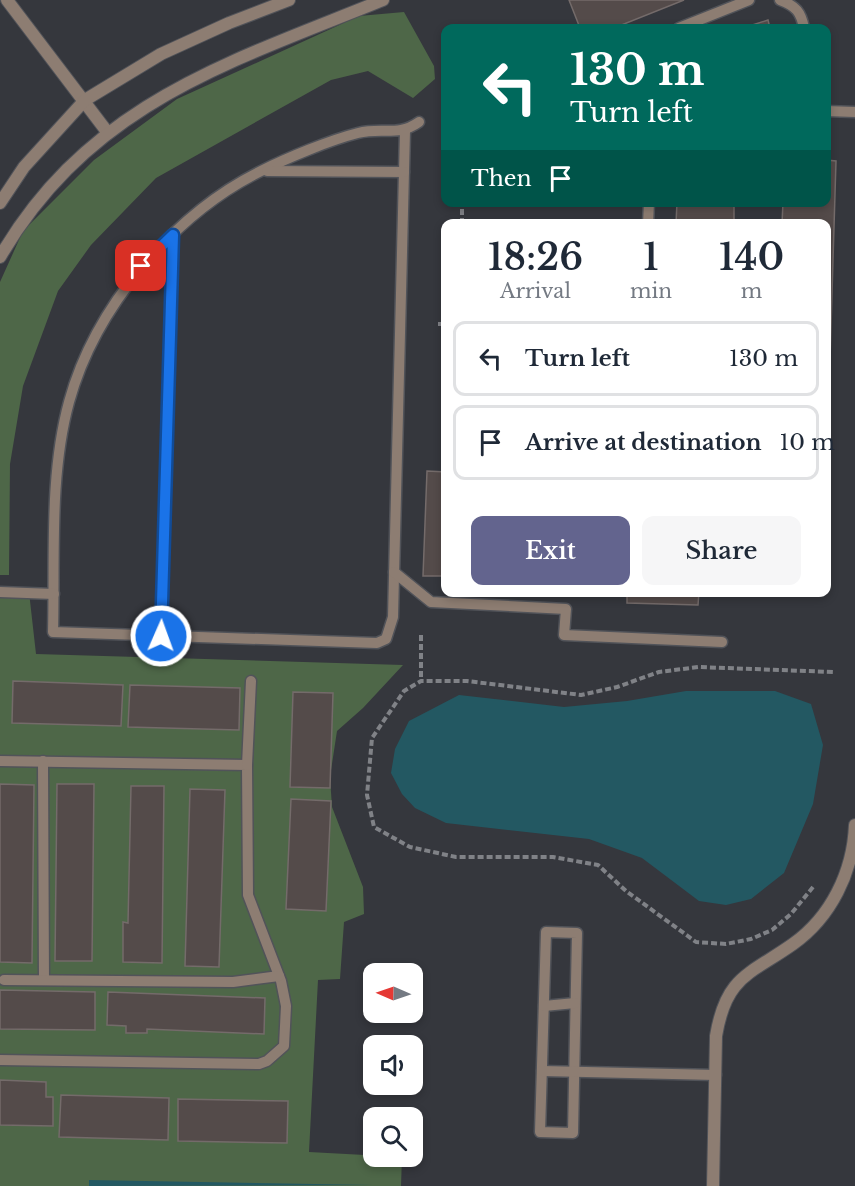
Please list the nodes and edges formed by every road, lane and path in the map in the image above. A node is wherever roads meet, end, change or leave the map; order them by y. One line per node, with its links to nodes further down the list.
1 (7, 0): 8 (street)
2 (289, 0): 8 (street)
3 (383, 0): 13 (street)
4 (749, 0): 6 (lane)
5 (780, 0): 7 (lane)
6 (689, 24)
7 (803, 24)
8 (85, 100): 13 (street); 16 (street)
9 (831, 111): 10 (lane)
10 (855, 112)
11 (419, 122): 12 (lane)
12 (405, 131): 14 (lane); 15 (lane)
13 (108, 132): 18 (street)
14 (261, 171): 15 (lane); 17 (lane)
15 (404, 172): 19 (lane)
16 (0, 203)
17 (173, 235): 21 (lane); 23 (lane)
18 (0, 257)
19 (394, 572): 23 (lane); 24 (lane)
20 (0, 592): 21 (lane)
21 (54, 594): 23 (lane)
22 (421, 635): 27 (path)
23 (161, 636)
24 (722, 642)
25 (833, 672): 27 (path)
26 (251, 681): 30 (lane)
27 (421, 681): 32 (path)
28 (0, 761): 29 (lane)
29 (43, 761): 30 (lane); 35 (lane)
30 (246, 765): 33 (lane)
31 (855, 825): 41 (street)
32 (813, 887)
33 (279, 976): 35 (lane); 38 (lane)
34 (4, 980): 35 (lane)
35 (44, 980)
36 (575, 1004): 37 (lane); 37 (lane); 40 (lane)
37 (544, 1006): 39 (lane)
38 (0, 1060)
39 (542, 1071): 40 (lane); 40 (lane)
40 (574, 1073): 41 (lane)
41 (716, 1075): 42 (street)
42 (713, 1186)

